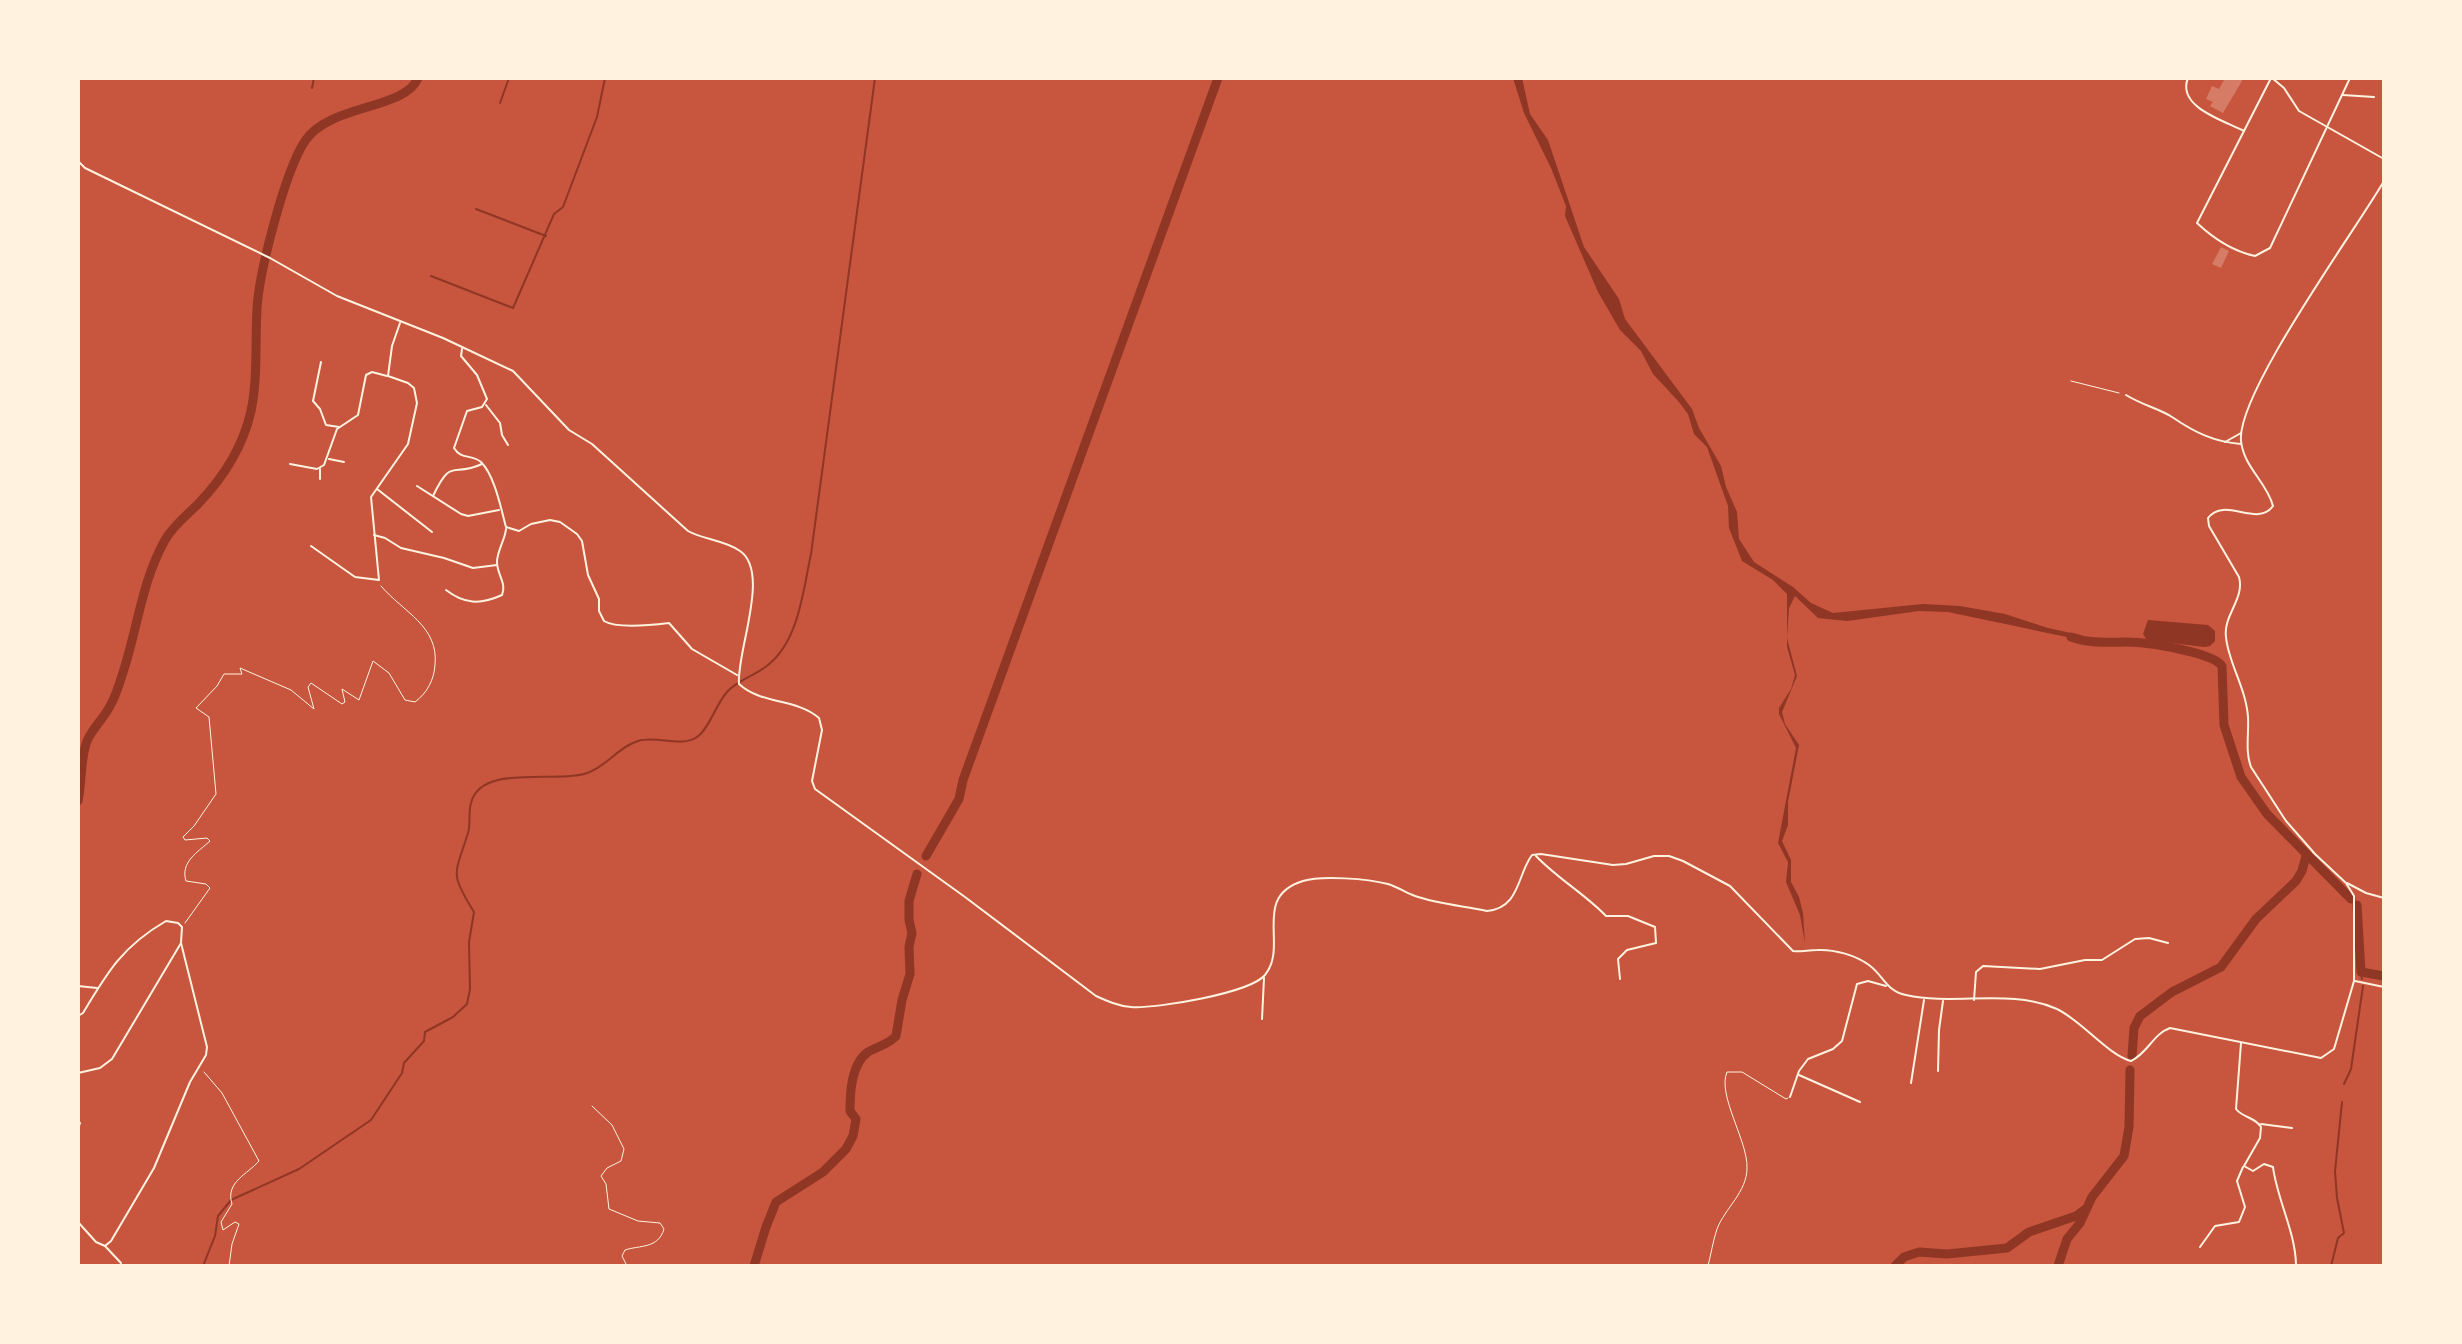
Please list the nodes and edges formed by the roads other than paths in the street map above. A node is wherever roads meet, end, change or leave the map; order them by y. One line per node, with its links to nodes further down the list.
1 (2188, 78): 7 (street)
2 (2271, 78): 6 (street); 7 (street)
3 (2350, 78): 4 (street)
4 (2342, 95): 5 (street); 6 (street)
5 (2374, 97)
6 (2326, 127): 7 (street); 8 (street)
7 (2244, 131)
8 (2384, 159)
9 (78, 161): 11 (street)
10 (2384, 181): 18 (street)
11 (400, 323): 12 (street); 14 (street)
12 (462, 348): 16 (street); 38 (street)
13 (321, 362): 17 (street)
14 (388, 376): 17 (street); 29 (street)
15 (2126, 395): 19 (street)
16 (485, 405): 21 (street); 25 (street)
17 (340, 427): 22 (street)
18 (2241, 433): 19 (street); 20 (street)
19 (2224, 442): 20 (street)
20 (2241, 444): 40 (street)
21 (508, 445)
22 (328, 459): 23 (street); 26 (street)
23 (344, 462)
24 (290, 464): 26 (street)
25 (482, 464): 30 (street); 31 (street)
26 (320, 468): 27 (street)
27 (320, 479)
28 (417, 486): 30 (street)
29 (376, 488): 33 (street); 34 (street)
30 (432, 497): 31 (street)
31 (501, 509): 32 (street)
32 (506, 527): 36 (street); 38 (street)
33 (432, 532)
34 (373, 535): 35 (street); 36 (street)
35 (311, 546)
36 (497, 565): 37 (street)
37 (446, 590)
38 (739, 675): 44 (street)
39 (1535, 854): 44 (street); 45 (street); 48 (street)
40 (2346, 883): 41 (street); 46 (street)
41 (2384, 898)
42 (181, 943): 50 (street); 58 (street); 70 (street)
43 (2168, 943): 53 (street)
44 (1264, 977): 55 (street)
45 (1620, 979)
46 (2354, 981): 49 (street); 56 (street)
47 (78, 986): 50 (street)
48 (1886, 986): 51 (street); 59 (street)
49 (2384, 987)
50 (98, 988): 54 (street)
51 (1924, 999): 52 (street); 60 (street)
52 (1943, 1000): 53 (street); 57 (street)
53 (1974, 1000): 56 (street)
54 (78, 1016)
55 (1262, 1019)
56 (2241, 1042): 65 (street)
57 (1938, 1071)
58 (78, 1073)
59 (1798, 1073): 61 (street); 62 (street)
60 (1911, 1083)
61 (1790, 1097): 75 (lane)
62 (1860, 1102)
63 (592, 1106): 74 (lane)
64 (78, 1121): 67 (street)
65 (2260, 1124): 66 (street); 68 (street)
66 (2292, 1128)
67 (78, 1129)
68 (2244, 1166): 71 (street); 73 (street)
69 (78, 1222): 70 (street)
70 (105, 1246): 72 (street)
71 (2200, 1247)
72 (121, 1263)
73 (2296, 1264)
74 (627, 1266)
75 (1708, 1266)

